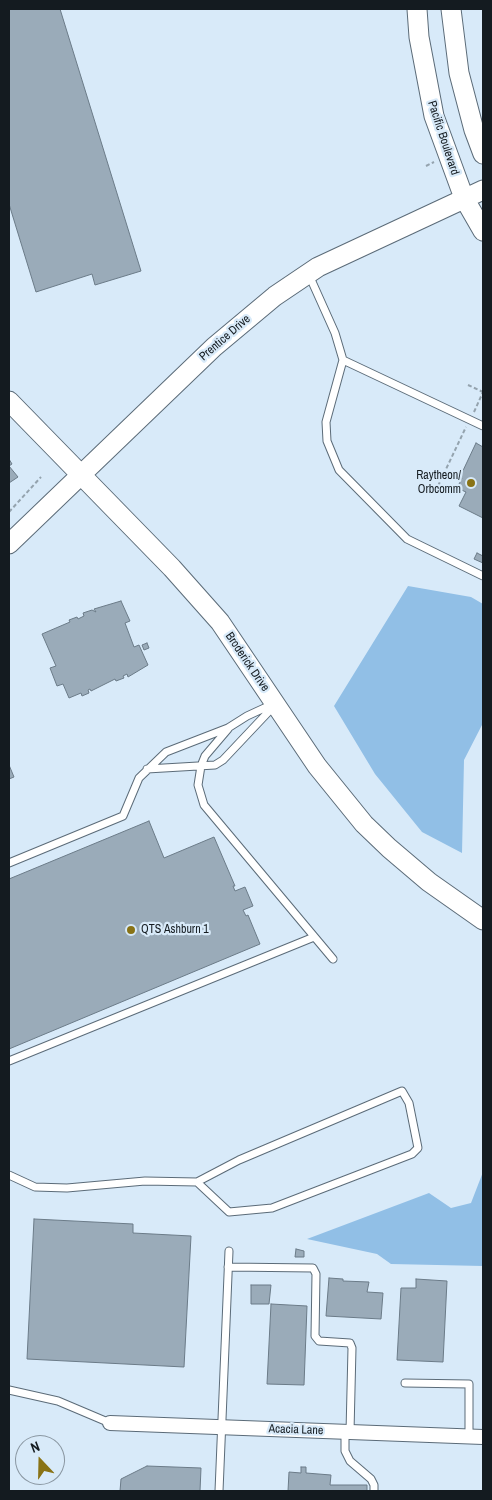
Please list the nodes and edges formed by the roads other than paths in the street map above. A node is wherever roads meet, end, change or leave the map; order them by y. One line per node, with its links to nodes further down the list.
1 (417, 9): 5 (street, Pacific Boulevard)
2 (451, 9): 3 (street)
3 (483, 154)
4 (483, 190): 5 (street, Prentice Drive)
5 (464, 198): 6 (street, Pacific Boulevard); 7 (street, Prentice Drive)
6 (483, 231)
7 (308, 273): 8 (lane); 11 (street, Prentice Drive)
8 (342, 360): 10 (lane); 13 (lane)
9 (9, 401): 11 (street, Broderick Drive)
10 (483, 426)
11 (82, 476): 12 (street, Prentice Drive); 14 (street, Broderick Drive)
12 (9, 544)
13 (483, 576)
14 (275, 703): 15 (lane); 16 (lane); 19 (street, Broderick Drive)
15 (228, 728): 16 (lane); 17 (lane)
16 (201, 766): 17 (lane); 20 (lane)
17 (147, 770): 18 (lane)
18 (9, 864)
19 (482, 917)
20 (314, 937): 21 (lane); 22 (lane)
21 (333, 959)
22 (9, 1062)
23 (9, 1175): 24 (lane)
24 (197, 1182): 24 (lane)
25 (229, 1251): 26 (lane)
26 (228, 1267): 30 (lane); 31 (lane)
27 (405, 1382): 32 (lane)
28 (9, 1390): 29 (lane)
29 (110, 1423): 30 (street, Acacia Lane)
30 (222, 1427): 31 (street, Acacia Lane); 34 (lane)
31 (348, 1432): 32 (street, Acacia Lane); 35 (lane)
32 (468, 1437): 33 (street, Acacia Lane)
33 (483, 1437)
34 (220, 1491)
35 (374, 1491)

